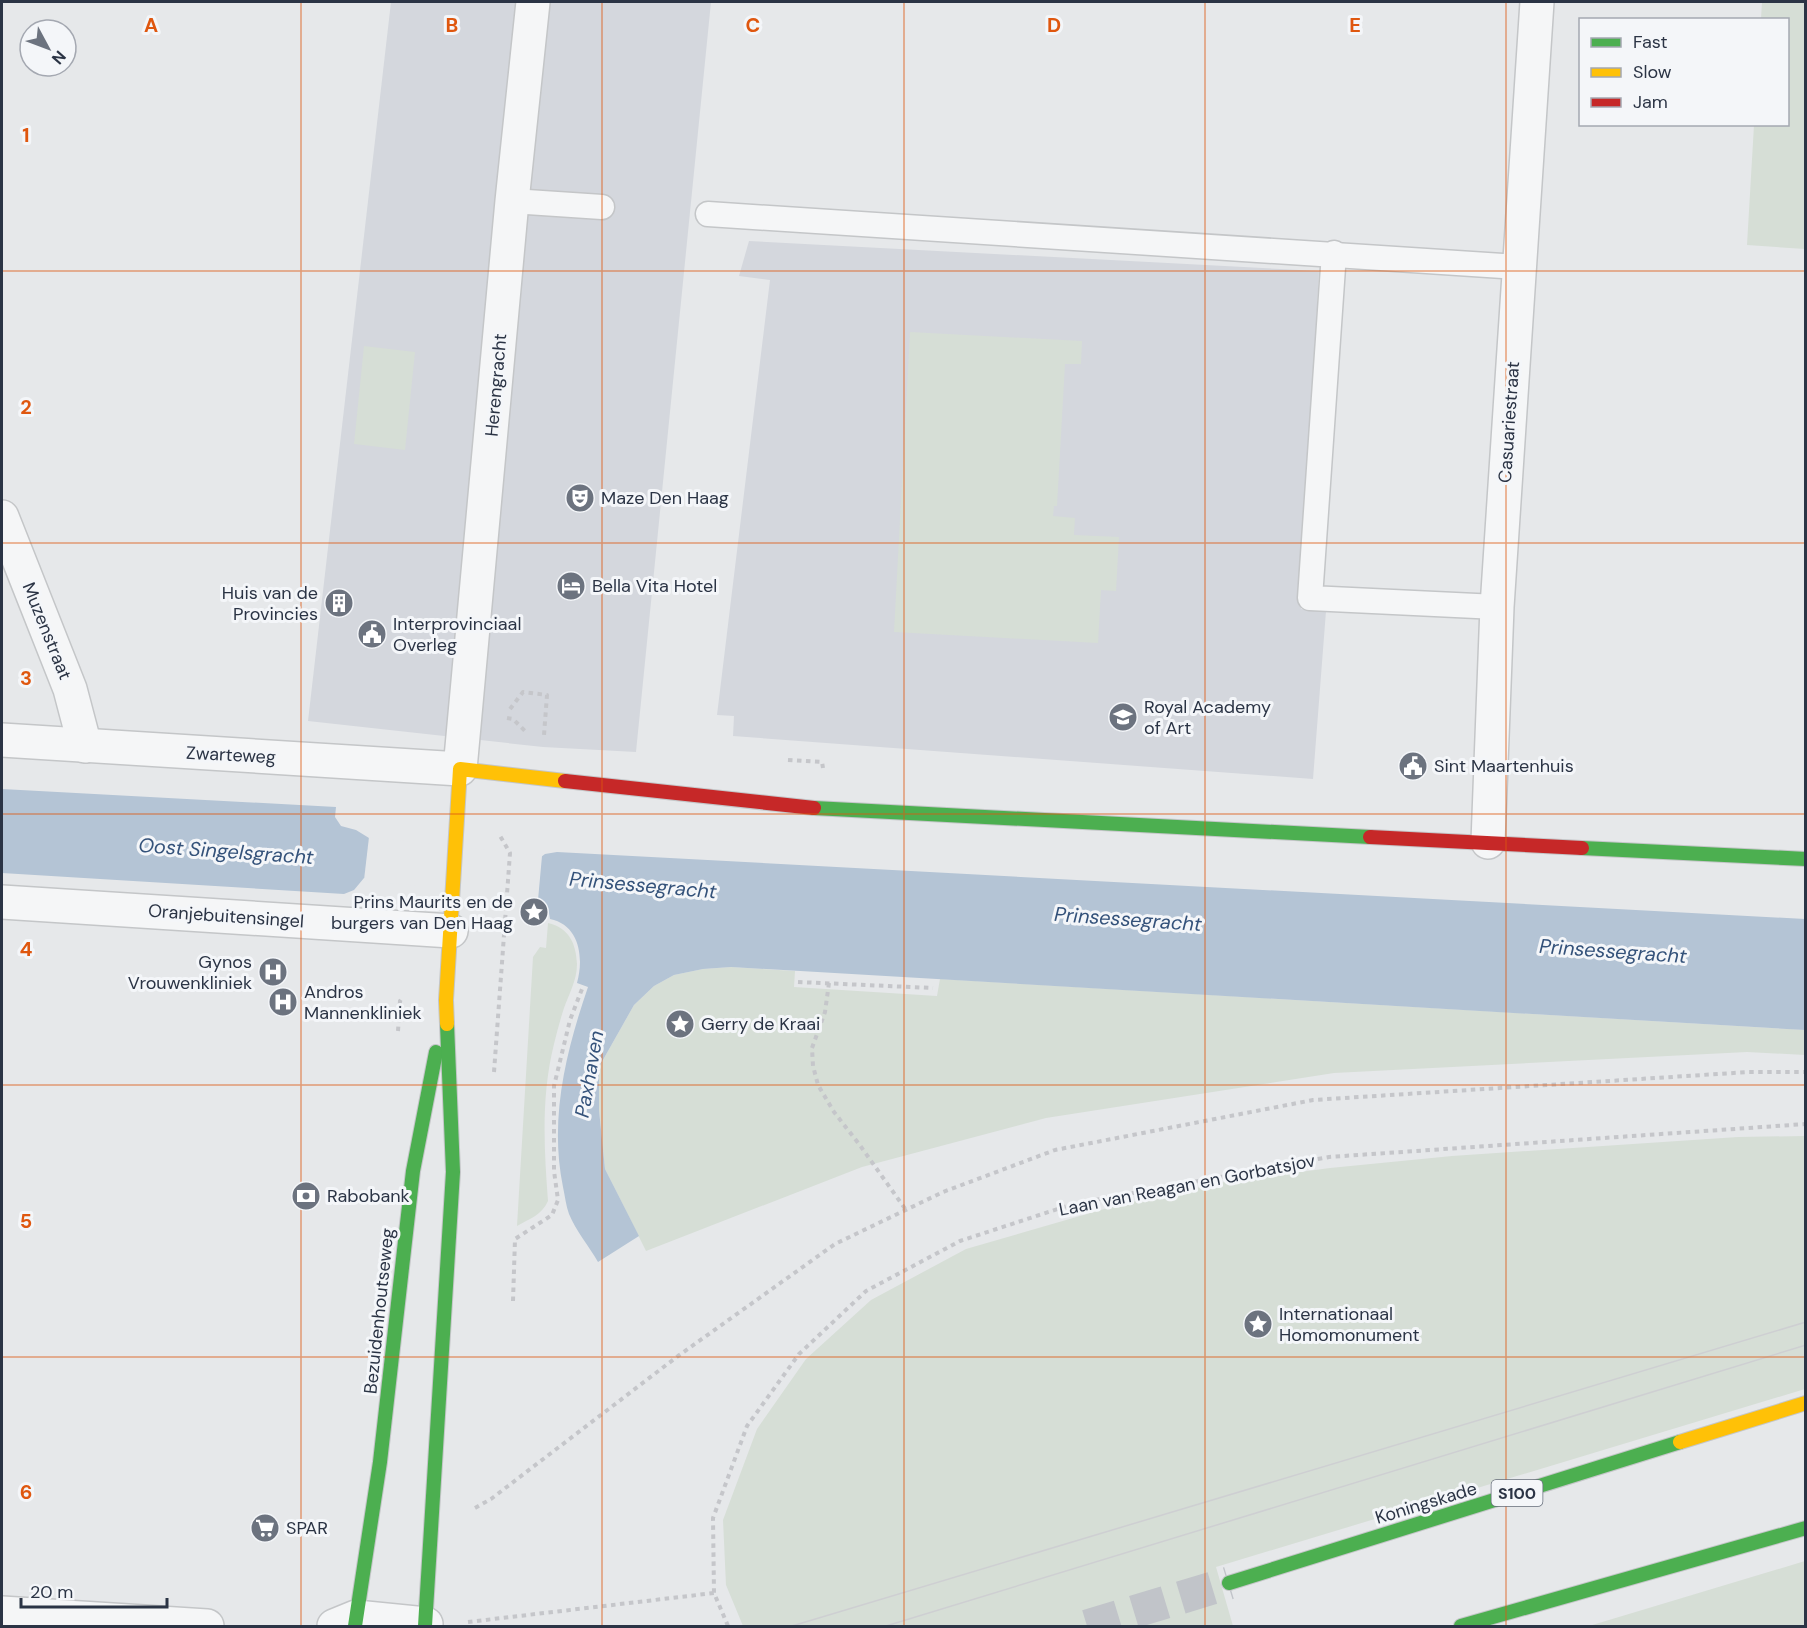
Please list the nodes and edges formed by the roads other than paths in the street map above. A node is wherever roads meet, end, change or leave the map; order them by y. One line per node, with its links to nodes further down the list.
1 (533, 2): 3 (street, Herengracht)
2 (1537, 2): 7 (street, Casuariestraat)
3 (512, 201): 4 (lane); 12 (street, Herengracht)
4 (602, 207)
5 (708, 214): 6 (lane)
6 (1334, 254): 7 (lane); 9 (lane)
7 (1518, 267): 9 (street, Casuariestraat)
8 (2, 517): 11 (street, Muzenstraat)
9 (1497, 607): 13 (street, Casuariestraat)
10 (2, 740): 11 (street, Zwarteweg)
11 (85, 746): 12 (street, Zwarteweg)
12 (460, 769): 13 (street); 16 (street, Bezuidenhoutseweg)
13 (1488, 842): 14 (street)
14 (1806, 860)
15 (2, 902): 16 (street, Oranjebuitensingel)
16 (451, 931): 17 (street, Bezuidenhoutseweg)
17 (446, 1000): 22 (street, Bezuidenhoutseweg); 23 (street, Bezuidenhoutseweg)
18 (1806, 1403): 20 (street, Koningskade / S100)
19 (1806, 1528): 25 (street)
20 (1229, 1583)
21 (2, 1613): 24 (street)
22 (348, 1623): 23 (street)
23 (425, 1625)
24 (207, 1626)
25 (1461, 1626)

